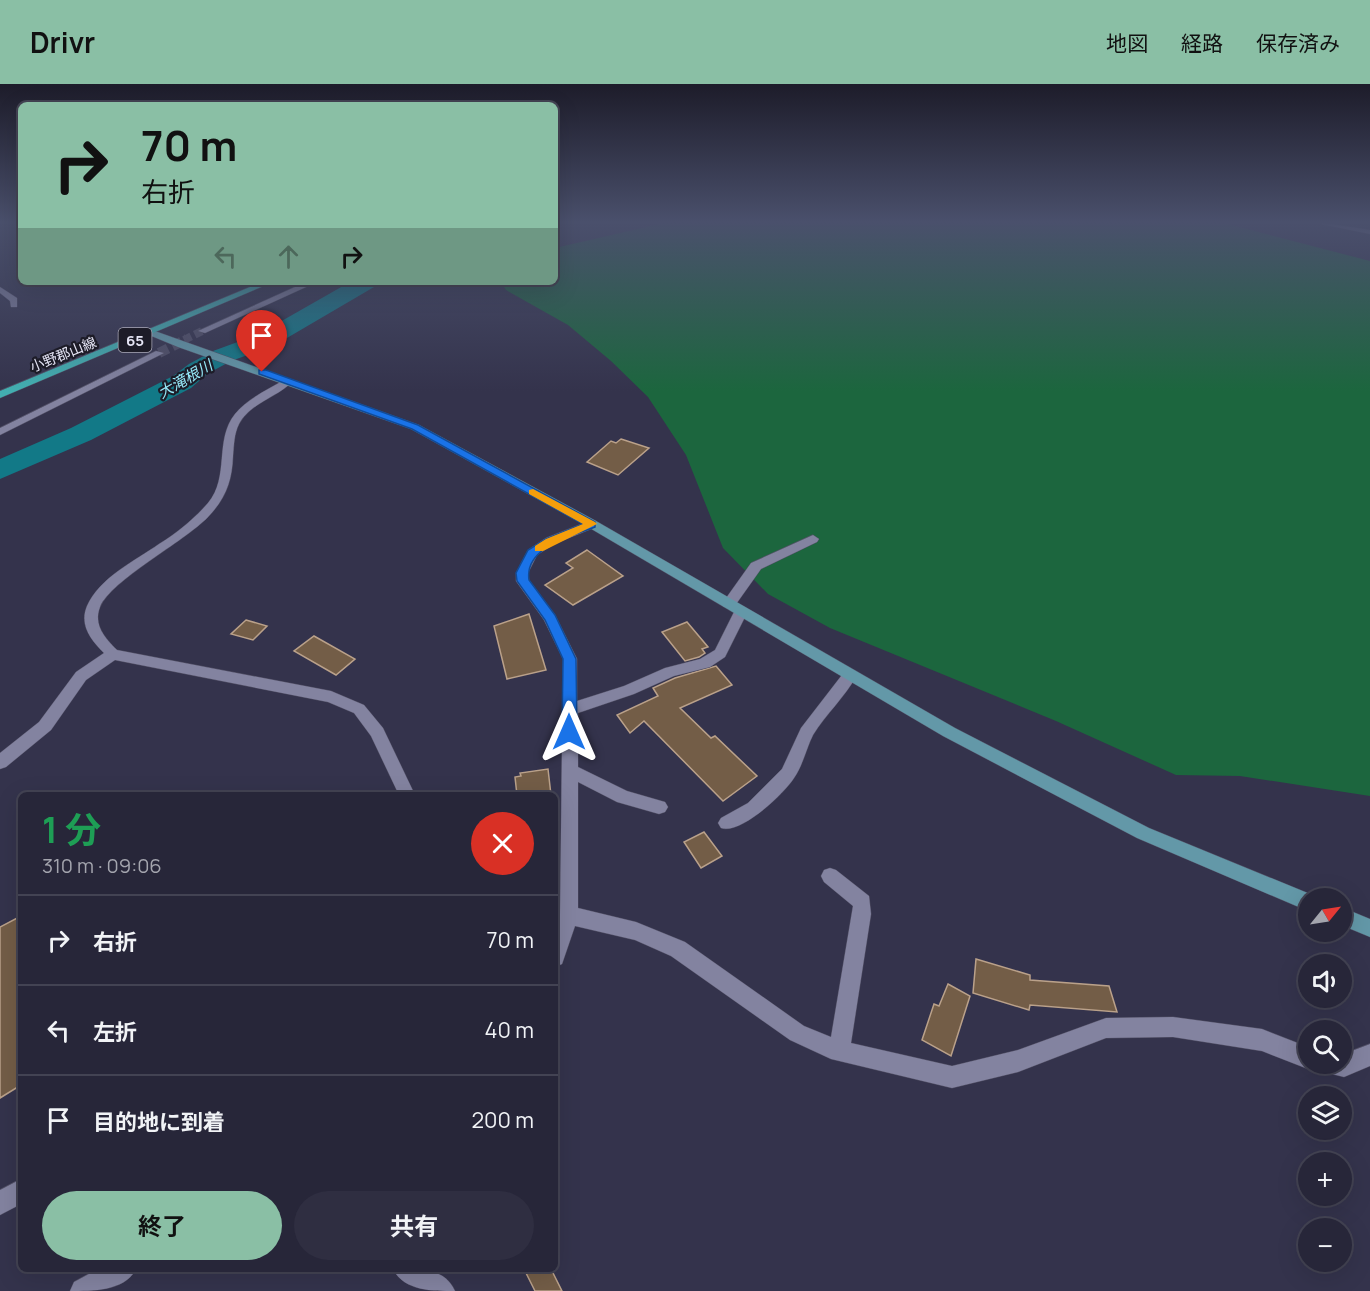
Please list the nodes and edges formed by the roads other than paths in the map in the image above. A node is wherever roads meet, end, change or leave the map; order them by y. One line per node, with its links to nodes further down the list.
1 (262, 285): 6 (main road, 小野郡山線 / 65)
2 (306, 285): 5 (street)
3 (0, 289): 4 (street)
4 (14, 305)
5 (202, 331)
6 (152, 333): 8 (street); 9 (main road, 小野郡山線 / 65)
7 (159, 353): 10 (street)
8 (287, 382): 11 (street); 14 (street)
9 (0, 395)
10 (0, 432)
11 (591, 524): 13 (street); 16 (street)
12 (813, 539): 13 (street)
13 (735, 608): 15 (street); 16 (street)
14 (113, 654): 17 (street); 19 (street)
15 (850, 675): 21 (street); 23 (street)
16 (570, 709): 18 (street)
17 (0, 762)
18 (569, 770): 20 (street); 24 (street)
19 (406, 792)
20 (659, 807)
21 (727, 823)
22 (830, 876): 28 (street)
23 (1298, 899)
24 (569, 915): 27 (street); 28 (street)
25 (1352, 921): 26 (street)
26 (1370, 928)
27 (558, 937)
28 (839, 1051): 29 (street)
29 (1298, 1054)
30 (1370, 1055): 31 (street)
31 (1352, 1063)
32 (18, 1193): 33 (street)
33 (0, 1203)
34 (118, 1272): 36 (street)
35 (411, 1272): 37 (street)
36 (83, 1291)
37 (442, 1291)

